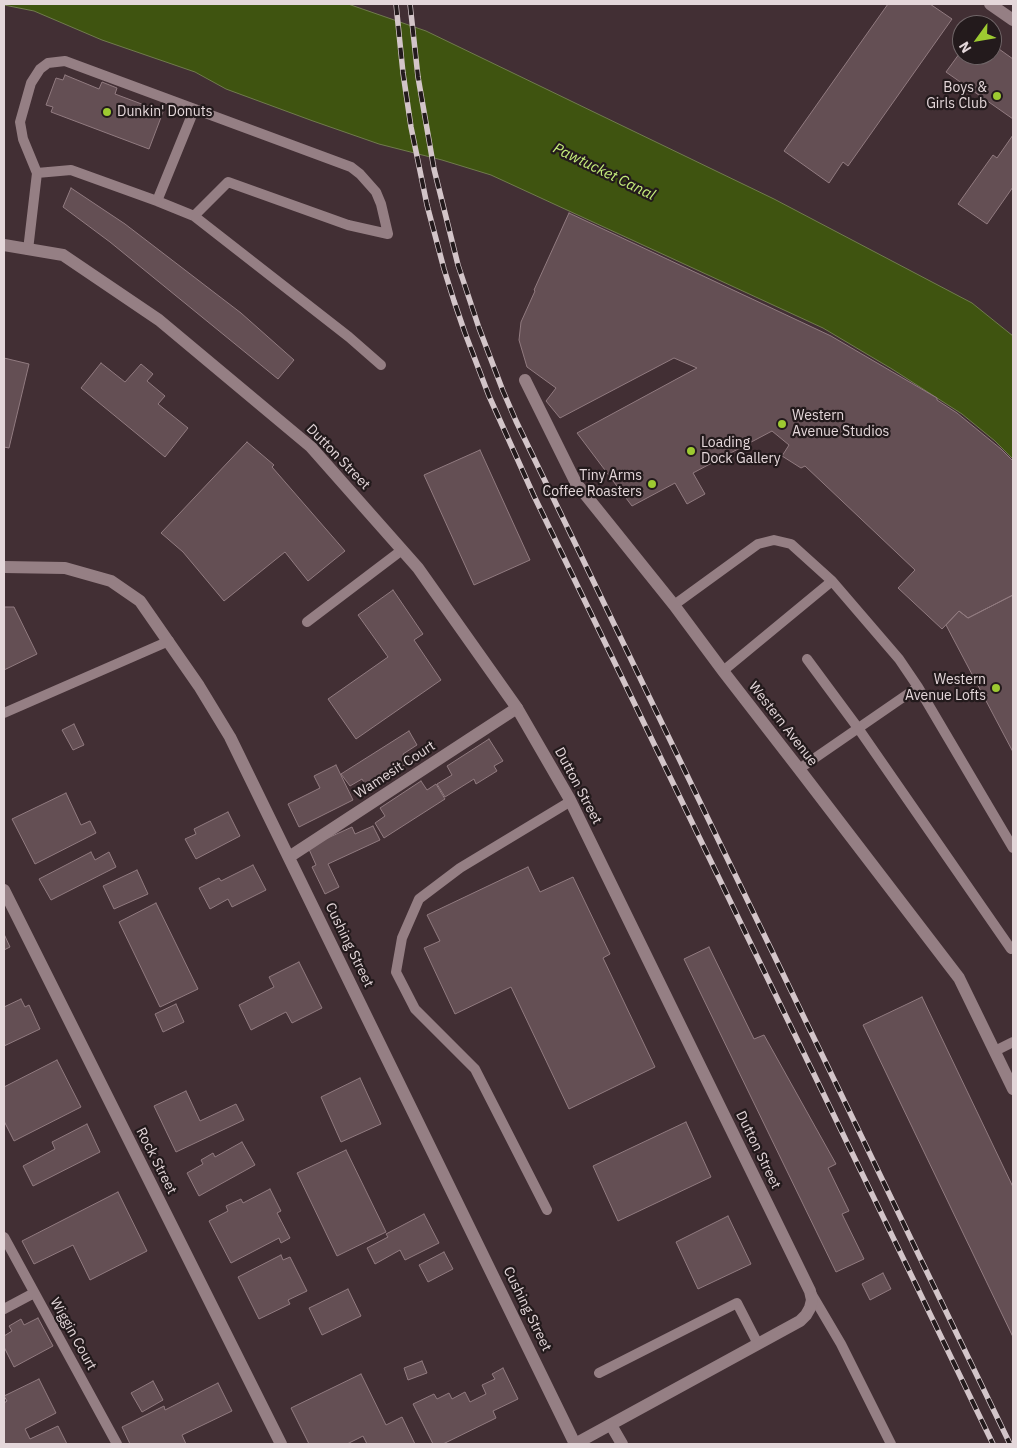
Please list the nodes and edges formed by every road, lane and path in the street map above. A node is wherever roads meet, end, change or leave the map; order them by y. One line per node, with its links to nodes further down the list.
1 (990, 4): 2 (street)
2 (1013, 20)
3 (194, 110): 4 (lane); 5 (lane); 6 (lane)
4 (37, 173): 5 (lane); 8 (lane)
5 (157, 201): 6 (lane)
6 (194, 216): 9 (lane)
7 (4, 245): 8 (street, Dutton Street)
8 (28, 250): 11 (street, Dutton Street)
9 (381, 365)
10 (525, 380): 14 (street, Western Avenue)
11 (402, 550): 15 (lane); 20 (street, Dutton Street)
12 (4, 568): 16 (street, Cushing Street)
13 (832, 582): 14 (lane); 18 (lane); 19 (lane)
14 (674, 605): 18 (street, Western Avenue)
15 (307, 622)
16 (169, 641): 21 (lane); 26 (street, Cushing Street)
17 (807, 659): 22 (lane)
18 (723, 671): 23 (street, Western Avenue)
19 (918, 687): 22 (lane); 25 (lane)
20 (517, 708): 24 (street, Dutton Street); 26 (street, Wamesit Court)
21 (4, 713)
22 (858, 728): 23 (lane); 28 (lane)
23 (799, 769): 30 (street, Western Avenue)
24 (571, 801): 32 (lane); 34 (street, Dutton Street)
25 (1013, 848)
26 (289, 857): 42 (street, Cushing Street)
27 (4, 890): 41 (street, Rock Street)
28 (1013, 947)
29 (1013, 1042): 30 (lane)
30 (995, 1051): 31 (street, Western Avenue)
31 (1013, 1089)
32 (547, 1210)
33 (4, 1237): 35 (lane, Wiggin Court)
34 (810, 1291): 37 (street); 44 (lane)
35 (34, 1293): 36 (lane); 40 (lane, Wiggin Court)
36 (4, 1309)
37 (758, 1344): 38 (lane); 39 (street)
38 (599, 1373)
39 (610, 1425): 42 (street); 43 (street)
40 (117, 1444)
41 (281, 1444)
42 (575, 1444)
43 (622, 1444)
44 (891, 1444)

